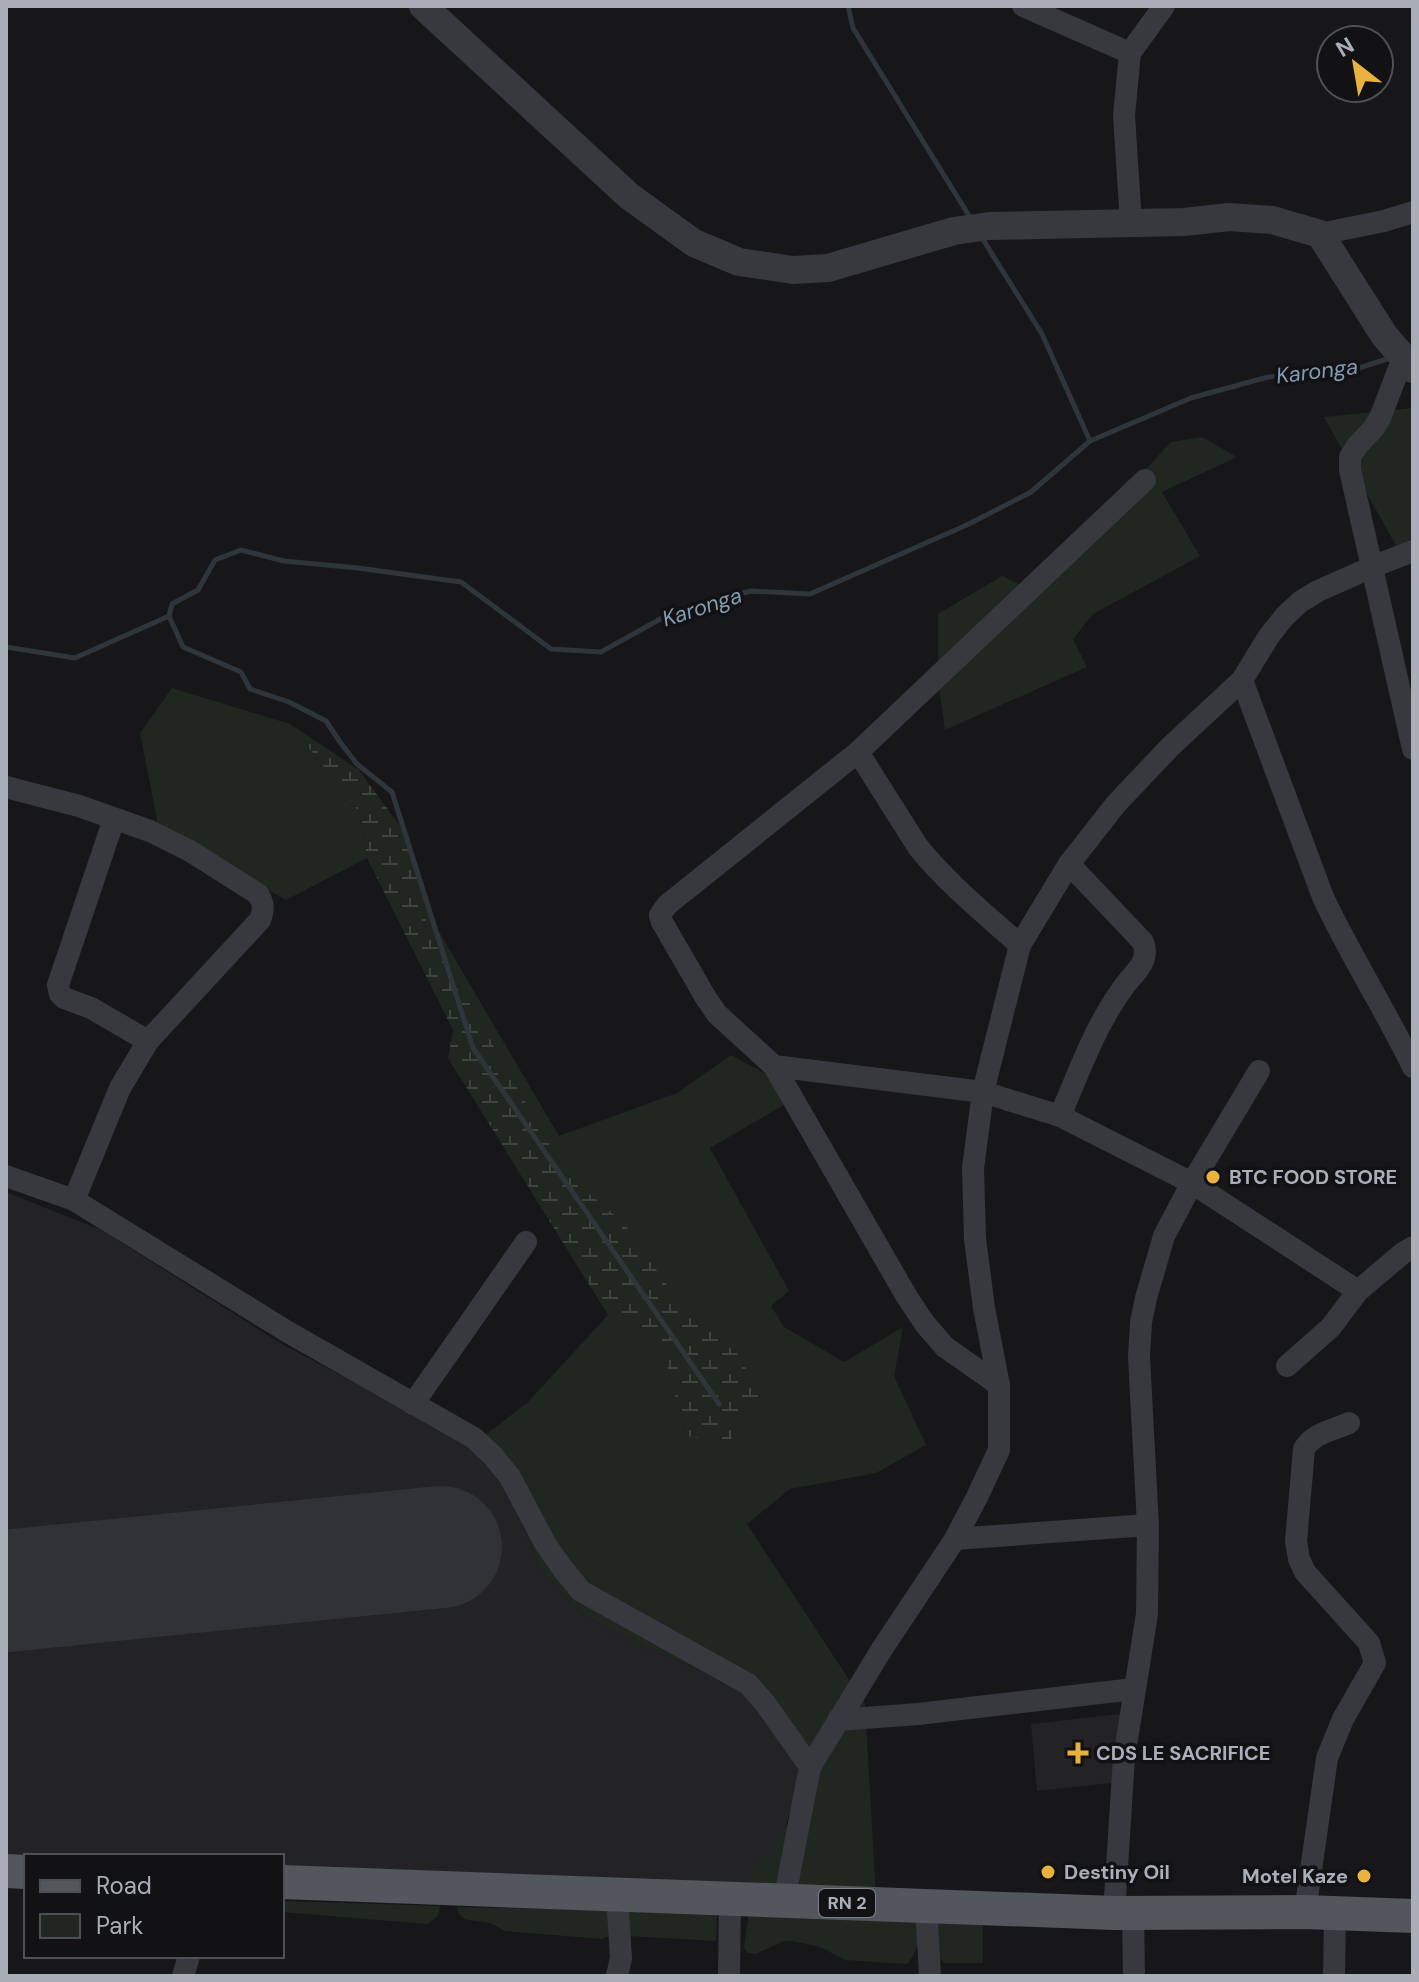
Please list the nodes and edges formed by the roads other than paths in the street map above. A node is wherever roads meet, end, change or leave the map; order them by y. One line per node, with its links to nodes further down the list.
1 (423, 6): 6 (street)
2 (1023, 6): 4 (street)
3 (1164, 6): 4 (street)
4 (1130, 53): 6 (street)
5 (1413, 212): 7 (street)
6 (1131, 223): 7 (street)
7 (1320, 234): 8 (street)
8 (1408, 363): 11 (street)
9 (1145, 480): 14 (street)
10 (1413, 551): 11 (street)
11 (1372, 567): 12 (street); 13 (street)
12 (1242, 680): 17 (street); 21 (street)
13 (1413, 749)
14 (858, 752): 18 (street); 20 (street)
15 (6, 787): 16 (street)
16 (114, 819): 19 (street); 19 (street)
17 (1069, 864): 18 (street); 24 (street)
18 (1020, 945): 23 (street)
19 (148, 1041): 27 (street)
20 (774, 1066): 23 (street); 32 (street)
21 (1413, 1067)
22 (1259, 1071): 26 (street)
23 (983, 1092): 24 (street); 32 (street)
24 (1060, 1116): 26 (street)
25 (6, 1176): 27 (street)
26 (1192, 1183): 30 (street); 35 (street)
27 (74, 1200): 33 (street)
28 (526, 1242): 33 (street)
29 (1413, 1247): 30 (street)
30 (1358, 1291): 31 (street)
31 (1287, 1366)
32 (999, 1385): 36 (street)
33 (413, 1404): 39 (street)
34 (1349, 1423): 46 (street)
35 (1148, 1525): 36 (street); 37 (street)
36 (955, 1539): 38 (street)
37 (1134, 1689): 38 (street); 45 (street)
38 (838, 1720): 39 (street)
39 (810, 1767): 43 (street)
40 (284, 1882): 41 (main road, RN 2)
41 (617, 1895): 42 (main road, RN 2); 48 (street)
42 (730, 1898): 43 (main road, RN 2); 49 (street)
43 (784, 1901): 44 (main road, RN 2)
44 (926, 1905): 45 (main road, RN 2); 50 (street)
45 (1123, 1913): 46 (main road, RN 2); 51 (street)
46 (1320, 1913): 47 (main road, RN 2); 52 (street)
47 (1413, 1916)
48 (617, 1976)
49 (729, 1976)
50 (930, 1976)
51 (1134, 1976)
52 (1334, 1976)

